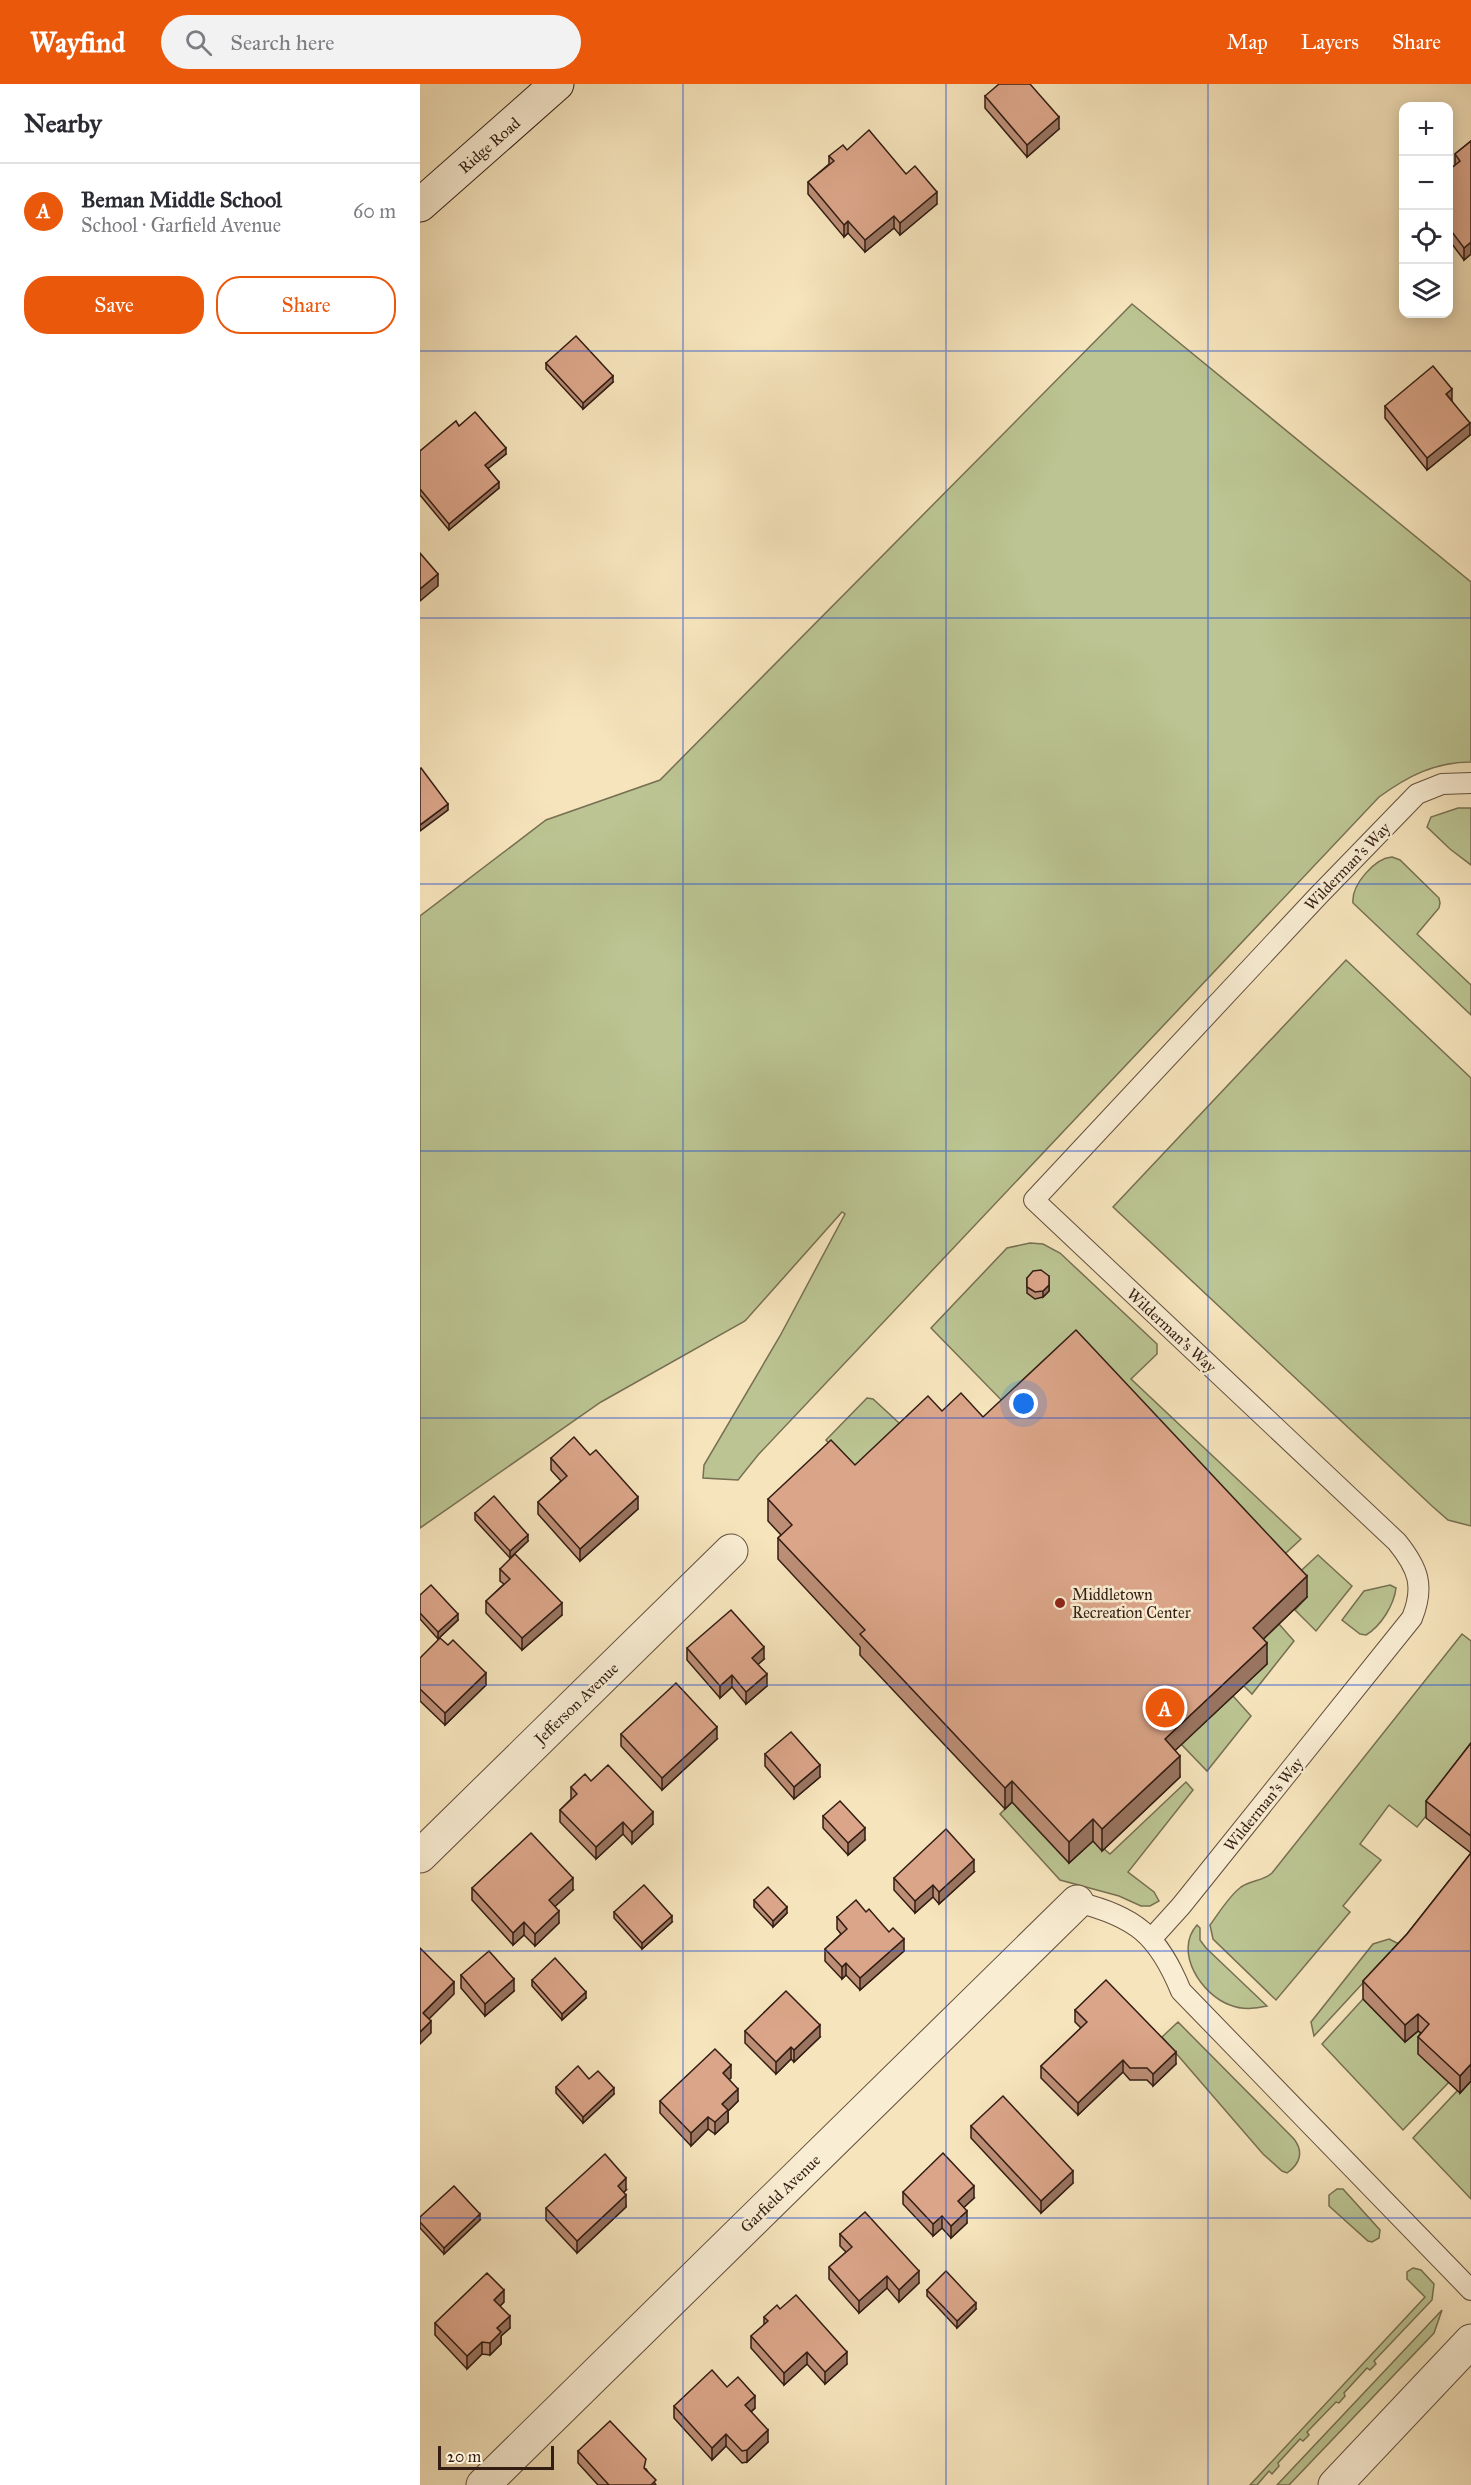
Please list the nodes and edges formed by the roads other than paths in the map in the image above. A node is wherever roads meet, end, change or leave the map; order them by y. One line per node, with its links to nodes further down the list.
1 (557, 84): 2 (street, Ridge Road)
2 (420, 206)
3 (1471, 783): 7 (lane, Wilderman's Way)
4 (731, 1551): 5 (street, Jefferson Avenue)
5 (420, 1856)
6 (1077, 1902): 7 (lane); 10 (street, Garfield Avenue)
7 (1152, 1938): 8 (lane)
8 (1471, 2290)
9 (1471, 2341): 11 (street)
10 (483, 2485)
11 (1335, 2485)

